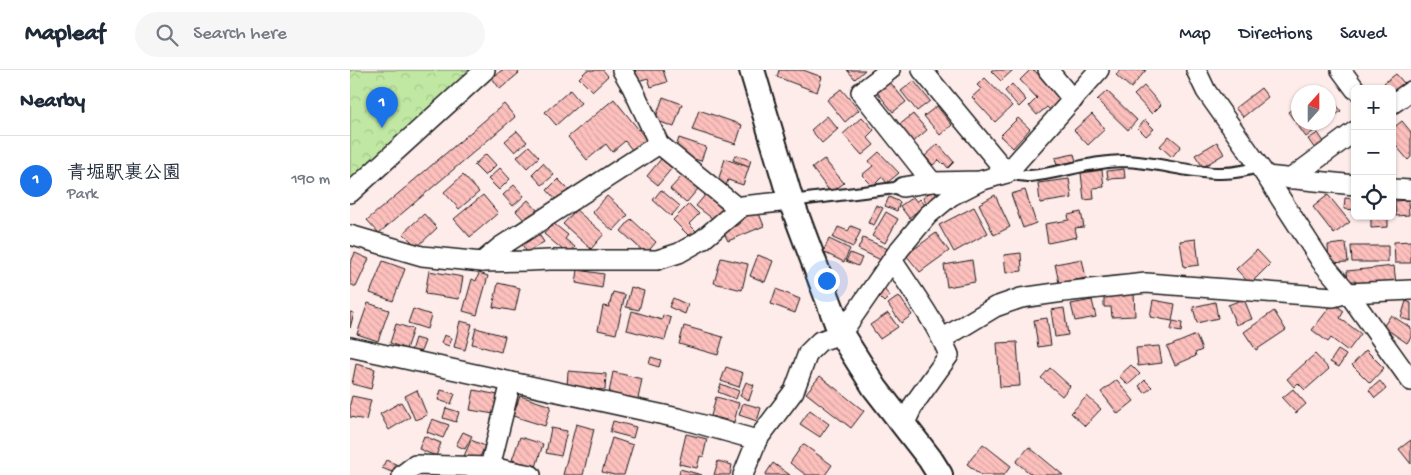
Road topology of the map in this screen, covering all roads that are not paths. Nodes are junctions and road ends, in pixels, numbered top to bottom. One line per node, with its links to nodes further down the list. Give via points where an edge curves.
1 (486, 70): 25 (street)
2 (622, 70): 15 (street)
3 (752, 70): 26 (street)
4 (890, 70): 20 (street, via 861,92)
5 (922, 70): 17 (street)
6 (1048, 70): 12 (street)
7 (1099, 70): 12 (street)
8 (1196, 70): 16 (street, via 1206,91)
9 (1340, 70): 10 (street)
10 (1352, 85)
11 (1411, 91): 13 (street)
12 (1073, 100): 17 (street)
13 (1396, 101)
14 (1351, 134): 18 (street)
15 (659, 144): 27 (street); 30 (street)
16 (1262, 171): 17 (lane, via 1214,173 1125,161 1028,176); 18 (street); 32 (street, via 1322,261)
17 (1007, 173): 19 (street)
18 (1290, 179): 21 (street)
19 (980, 180): 20 (street); 29 (street, via 951,196 928,215)
20 (932, 182): 22 (street)
21 (1351, 186)
22 (903, 187): 26 (lane)
23 (1396, 189): 24 (street)
24 (1411, 190)
25 (350, 193)
26 (792, 201): 27 (street, via 742,206); 33 (street)
27 (739, 209): 30 (street, via 702,240 679,253 657,260)
28 (350, 235): 30 (street, via 422,256)
29 (892, 260): 33 (street); 34 (street)
30 (482, 262)
31 (1411, 290): 32 (street)
32 (1348, 293): 34 (street, via 1333,297 1146,283 1063,292 1021,298 995,306); 36 (street)
33 (841, 334): 38 (street); 39 (street, via 820,341 808,353 794,391)
34 (942, 339): 38 (street, via 949,355 914,404)
35 (350, 347): 37 (street)
36 (1411, 381)
37 (511, 382): 39 (street, via 678,418); 40 (street)
38 (904, 426): 44 (street)
39 (757, 440): 43 (street)
40 (490, 467): 41 (street); 42 (street)
41 (412, 472)
42 (531, 475)
43 (743, 475)
44 (940, 475)

